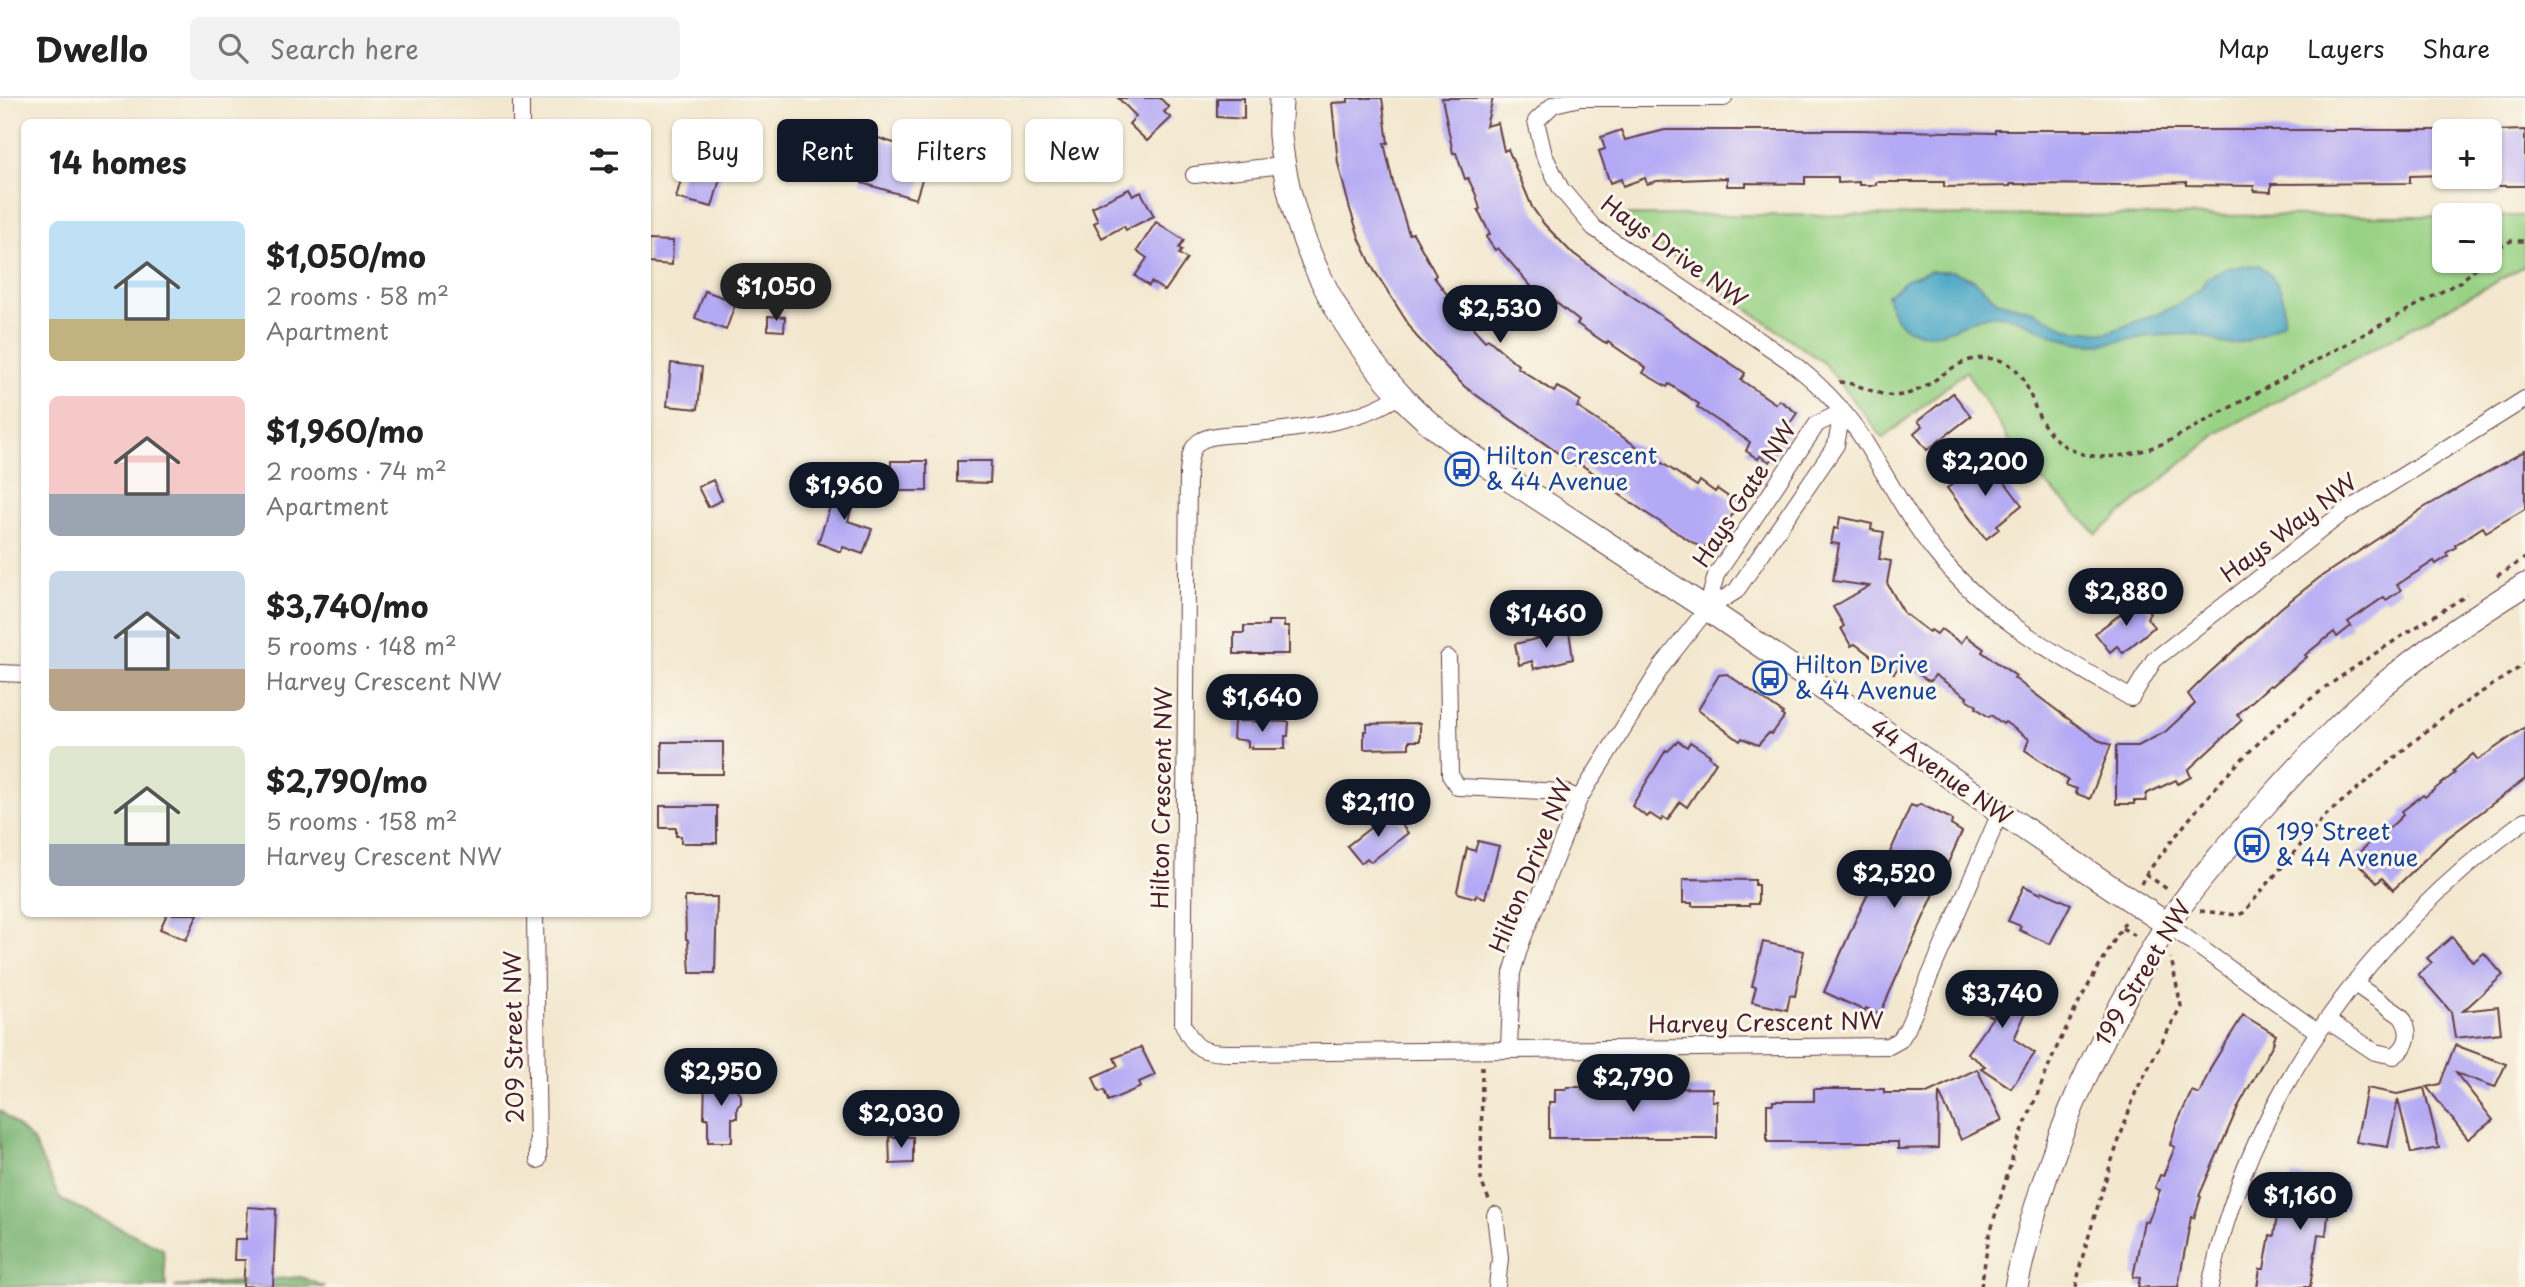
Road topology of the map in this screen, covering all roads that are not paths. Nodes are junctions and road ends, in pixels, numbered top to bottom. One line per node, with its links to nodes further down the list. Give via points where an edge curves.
1 (521, 98): 4 (street)
2 (1281, 98): 5 (street, 44 Avenue NW)
3 (1724, 98): 9 (street, Hays Drive NW, via 1580,99 1554,104 1536,121 1544,155 1562,189 1594,228 1788,360)
4 (521, 119)
5 (1285, 165): 6 (street); 7 (street, 44 Avenue NW, via 1308,250 1333,303)
6 (1195, 174)
7 (1399, 395): 11 (street, 44 Avenue NW, via 1426,422 1492,469); 22 (street, Hilton Crescent NW, via 1353,415 1298,429 1202,440 1191,453 1183,1024 1197,1047 1210,1053)
8 (2525, 399): 9 (street, Hays Way NW, via 2340,515 2154,660 2132,698 2027,637 1969,589 1920,532)
9 (1842, 412): 11 (street, Hays Gate NW, via 1817,424 1716,575); 11 (street, Hays Gate NW, via 1836,445 1736,591)
10 (2525, 585): 19 (street, 199 Street NW, via 2384,685 2326,738 2241,832)
11 (1707, 609): 15 (street, Hilton Drive NW, via 1662,666); 16 (street, 44 Avenue NW)
12 (1448, 658): 15 (street, via 1450,775 1458,787 1563,792)
13 (0, 674): 14 (street)
14 (21, 674)
15 (1579, 799): 22 (street, Hilton Drive NW, via 1521,943 1509,1000)
16 (2000, 813): 19 (street, 44 Avenue NW); 22 (street, Harvey Crescent NW, via 1908,1029 1889,1046)
17 (2525, 820): 20 (street, via 2419,909)
18 (535, 917): 23 (street, 209 Street NW)
19 (2167, 925): 21 (street, 44 Avenue NW); 26 (street, 199 Street NW, via 2104,1035 2068,1113 2052,1154)
20 (2355, 984): 21 (street); 21 (street, 44 Avenue NW, via 2406,1023 2408,1037 2400,1052 2393,1056 2375,1052)
21 (2323, 1026): 27 (street, via 2281,1093 2250,1155 2231,1203)
22 (1509, 1049)
23 (538, 1160)
24 (1496, 1215): 25 (street)
25 (1497, 1287)
26 (2016, 1287)
27 (2210, 1287)

